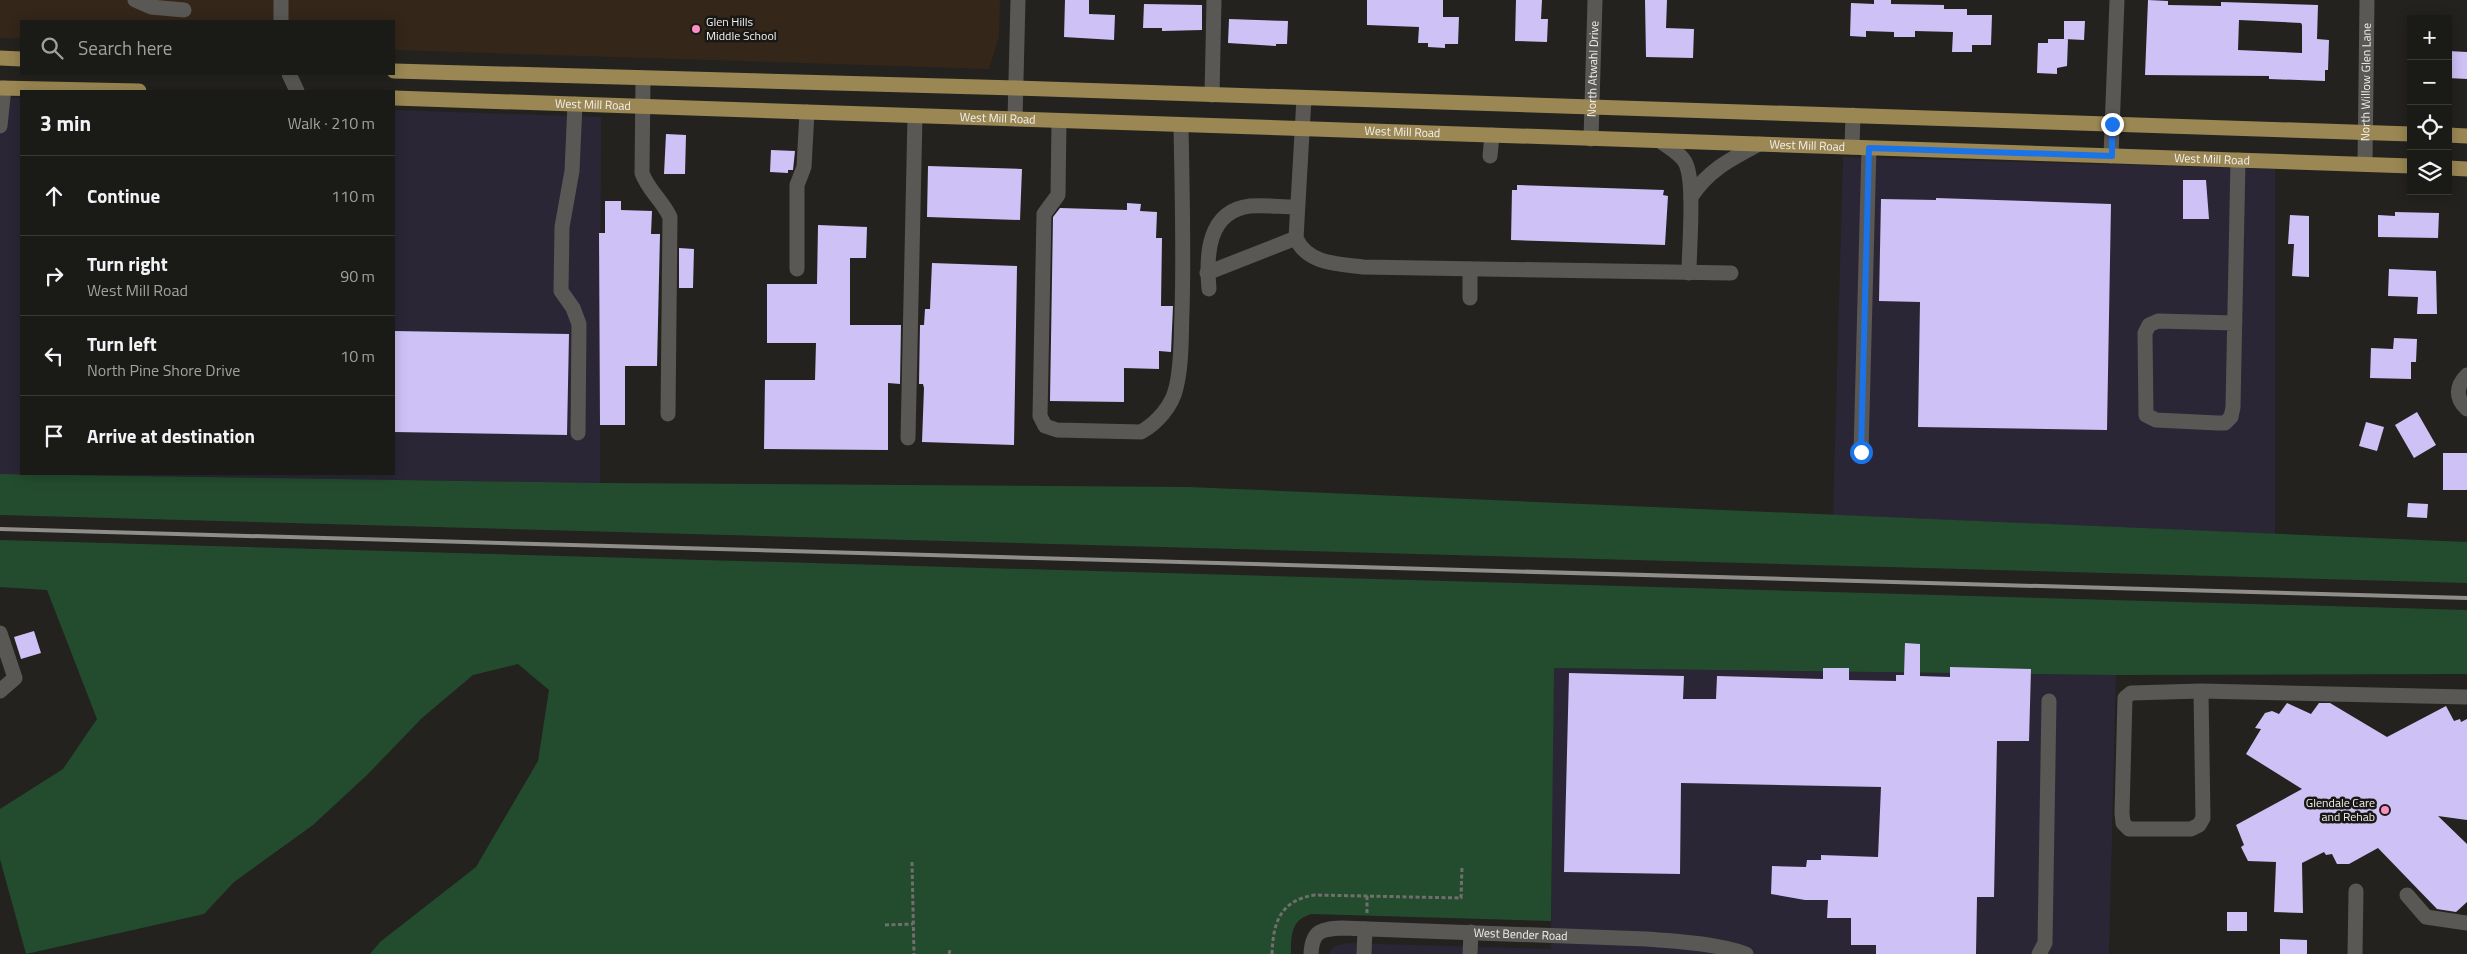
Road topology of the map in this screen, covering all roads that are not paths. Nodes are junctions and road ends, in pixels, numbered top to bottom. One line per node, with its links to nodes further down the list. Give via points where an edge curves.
1 (135, 0): 8 (street, via 152,7)
2 (281, 0): 9 (street)
3 (1018, 0): 16 (street)
4 (1214, 0): 19 (street)
5 (1594, 0): 24 (street, North Atwahl Drive)
6 (2116, 0): 30 (street)
7 (2367, 0): 34 (street, North Willow Glen Lane)
8 (184, 10)
9 (281, 20)
10 (0, 58): 11 (main road)
11 (20, 59)
12 (395, 71): 14 (main road)
13 (289, 75): 18 (street)
14 (643, 78): 16 (main road); 23 (street)
15 (2, 88): 17 (main road); 32 (street)
16 (1016, 88): 19 (main road); 28 (street)
17 (93, 90)
18 (297, 90)
19 (1212, 95): 21 (main road)
20 (395, 98): 22 (main road, West Mill Road)
21 (1304, 98): 24 (main road); 33 (street)
22 (575, 104): 23 (main road, West Mill Road); 65 (street, via 572,172 562,227 561,291 579,324)
23 (642, 106): 25 (main road, West Mill Road); 64 (street, via 642,173 646,185 670,217)
24 (1592, 107): 26 (main road); 39 (street, North Atwahl Drive)
25 (807, 112): 27 (main road, West Mill Road); 54 (street, via 804,167 797,185)
26 (1853, 115): 30 (main road); 42 (street)
27 (915, 116): 28 (main road, West Mill Road); 66 (street)
28 (1015, 119): 29 (main road, West Mill Road)
29 (1059, 121): 31 (main road, West Mill Road); 31 (street, via 1058,195 1044,214 1040,416 1045,426 1057,430 1142,432 1153,426 1176,390 1184,259)
30 (2112, 124): 34 (main road); 45 (street)
31 (1181, 125): 33 (main road, West Mill Road)
32 (0, 126)
33 (1303, 129): 37 (main road, West Mill Road); 52 (street)
34 (2365, 133): 35 (main road); 47 (street, North Willow Glen Lane)
35 (2407, 134)
36 (2452, 135): 38 (main road)
37 (1492, 136): 39 (main road, West Mill Road); 44 (street)
38 (2467, 136)
39 (1591, 139): 40 (main road, West Mill Road)
40 (1660, 141): 41 (main road, West Mill Road); 51 (street, via 1686,164)
41 (1759, 144): 42 (main road, West Mill Road); 51 (street, via 1722,163 1701,181)
42 (1852, 148): 43 (main road, West Mill Road)
43 (1869, 148): 45 (main road, West Mill Road); 67 (street)
44 (1490, 156)
45 (2112, 156): 46 (main road, West Mill Road)
46 (2238, 160): 47 (main road, West Mill Road); 61 (street)
47 (2365, 164): 48 (main road, West Mill Road)
48 (2407, 166)
49 (2452, 168): 50 (main road)
50 (2467, 169)
51 (1691, 197): 57 (street)
52 (1297, 208): 53 (street); 56 (street, via 1250,206 1234,210 1222,219 1210,241)
53 (1296, 238): 55 (street, via 1301,248 1313,258 1330,263 1363,267); 56 (street)
54 (797, 269)
55 (1470, 269): 57 (street); 60 (street)
56 (1207, 273): 59 (street)
57 (1689, 273): 58 (street)
58 (1731, 273)
59 (1209, 289)
60 (1470, 298)
61 (2235, 323): 61 (street, via 2233,408 2229,420 2225,423 2156,420 2146,415 2145,333 2149,325 2158,321)
62 (2467, 375): 63 (street, via 2458,392)
63 (2467, 409)
64 (668, 414)
65 (578, 433)
66 (908, 438)
67 (1861, 452)
68 (0, 633): 69 (street, via 15,678)
69 (0, 691)
70 (2201, 691): 70 (street, via 2135,692 2125,698 2122,812 2123,823 2130,829 2191,829 2203,818); 71 (street)
71 (2467, 697)
72 (2049, 701): 83 (street, via 2045,943)
73 (2356, 891): 84 (street)
74 (2408, 895): 75 (street, via 2426,917)
75 (2467, 923)
76 (1365, 929): 77 (street, West Bender Road); 79 (street, West Bender Road, via 1325,929 1312,940); 80 (street)
77 (1471, 932): 78 (street, West Bender Road); 81 (street)
78 (1646, 947): 82 (street, West Bender Road, via 1695,943)
79 (1311, 954)
80 (1364, 954)
81 (1470, 954)
82 (1746, 954)
83 (2039, 954)
84 (2355, 954)

